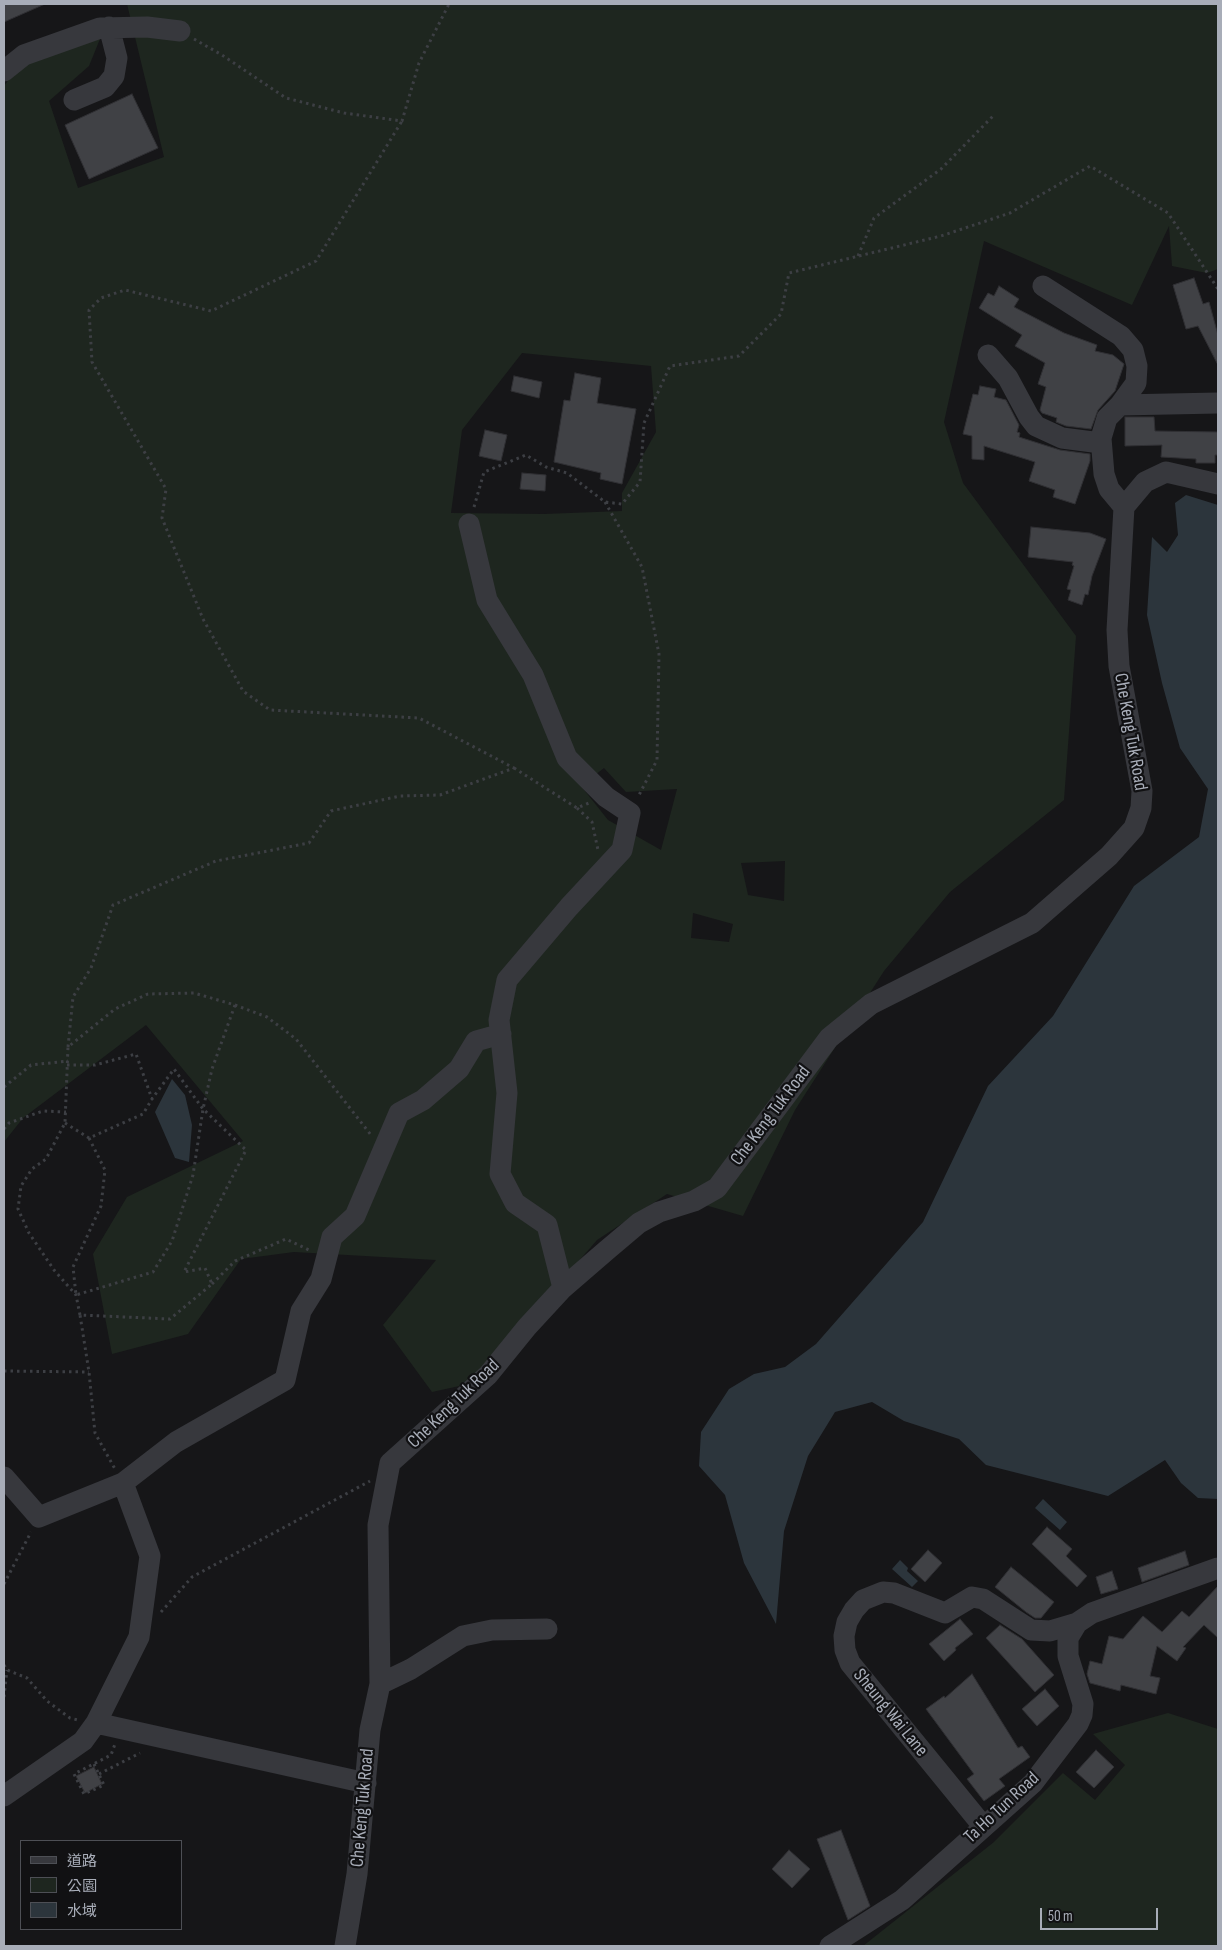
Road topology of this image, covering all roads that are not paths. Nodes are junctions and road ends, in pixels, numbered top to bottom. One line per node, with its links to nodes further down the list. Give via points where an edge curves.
1 (109, 27): 2 (street); 3 (street, via 24,55); 4 (street, via 117,58 114,76 105,87)
2 (180, 31)
3 (4, 71)
4 (74, 100)
5 (1043, 286): 8 (street, via 1121,336 1133,350 1137,366 1136,383)
6 (988, 355): 9 (street, via 1008,378 1036,426 1062,438)
7 (1218, 403): 8 (street)
8 (1120, 405): 9 (street, via 1107,418)
9 (1101, 443): 11 (street, via 1109,489)
10 (1218, 484): 11 (street, via 1166,472 1145,482)
11 (1124, 507): 14 (street, Che Keng Tuk Road, via 1117,630 1119,666 1142,791 1141,808 1134,828 1109,856 1032,923 871,1004 829,1038 717,1188 639,1223)
12 (469, 524): 13 (street, via 487,600 533,675 567,758 606,797 630,813 622,850 508,980 499,1020)
13 (501, 1034): 14 (street, via 507,1093 500,1174 515,1203 547,1225); 16 (street, via 476,1041 459,1069 423,1100 398,1113 354,1216 332,1237 321,1279 301,1311 285,1380 176,1442)
14 (563, 1288): 20 (street, Che Keng Tuk Road, via 488,1375 390,1463 378,1525)
15 (4, 1477): 16 (street, via 39,1517)
16 (123, 1484): 21 (street, via 150,1556 139,1637)
17 (1218, 1568): 18 (street, via 1092,1613)
18 (1078, 1623): 24 (street, Ta Ho Tun Road, via 1068,1638 1068,1656 1083,1704 1078,1724 1033,1783); 24 (street, Sheung Wai Lane, via 1050,1630 1031,1630 982,1599 972,1597 945,1613 883,1592 864,1600 847,1622 844,1636 850,1663)
19 (547, 1629): 20 (street, via 492,1630 463,1636 411,1670)
20 (380, 1684): 22 (street, Che Keng Tuk Road, via 370,1730)
21 (96, 1723): 22 (street); 23 (street, via 83,1741)
22 (366, 1783): 25 (street, Che Keng Tuk Road, via 357,1874)
23 (4, 1796)
24 (983, 1826): 26 (street, Ta Ho Tun Road, via 902,1900)
25 (345, 1946)
26 (830, 1946)

